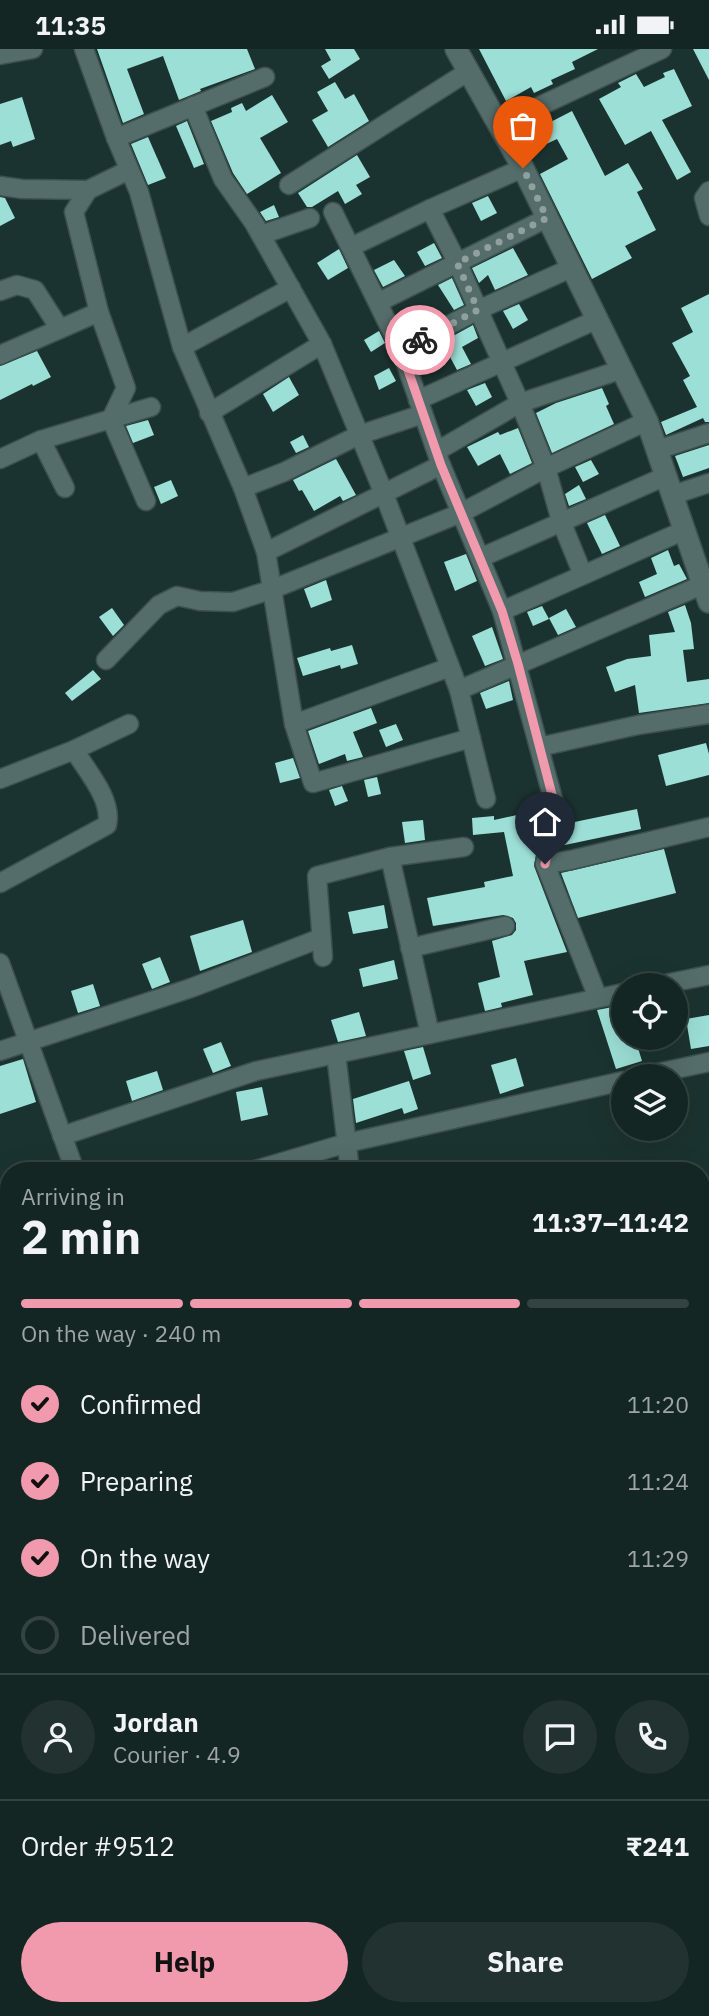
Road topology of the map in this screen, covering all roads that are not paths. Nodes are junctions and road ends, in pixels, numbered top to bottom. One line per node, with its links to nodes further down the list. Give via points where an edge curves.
1 (33, 49): 5 (street)
2 (85, 49): 10 (street)
3 (456, 49): 6 (main road)
4 (662, 49): 9 (street)
5 (0, 55)
6 (469, 71): 9 (main road); 13 (street)
7 (265, 77): 8 (street)
8 (193, 107): 10 (street); 22 (street, via 223,179)
9 (499, 125): 11 (main road)
10 (116, 138): 12 (street)
11 (523, 168): 17 (street); 21 (main road)
12 (129, 170): 15 (street); 34 (street)
13 (289, 185)
14 (0, 186): 15 (street)
15 (88, 190): 30 (street, via 74,212)
16 (709, 191): 19 (street, via 705,198)
17 (430, 208): 23 (street); 24 (street)
18 (333, 212): 23 (street)
19 (709, 216)
20 (310, 218): 22 (street)
21 (547, 218): 24 (street); 25 (main road)
22 (261, 235): 26 (street)
23 (351, 247): 28 (street)
24 (457, 263): 28 (street); 29 (street)
25 (571, 268): 29 (street); 31 (main road)
26 (291, 288): 33 (street); 34 (street)
27 (0, 291): 32 (street, via 17,285 35,291)
28 (379, 302): 35 (street)
29 (478, 310): 35 (street); 37 (street)
30 (99, 312): 32 (street); 43 (street, via 126,388)
31 (598, 319): 37 (street); 38 (main road)
32 (60, 329): 36 (street)
33 (322, 344): 42 (street); 46 (street)
34 (181, 347): 42 (street)
35 (401, 350): 41 (street)
36 (0, 355)
37 (502, 363): 39 (street); 41 (street)
38 (622, 369): 39 (street); 44 (main road)
39 (520, 403): 49 (street); 51 (street)
40 (151, 407): 43 (street)
41 (420, 407): 46 (street); 49 (street)
42 (209, 413): 55 (street)
43 (111, 419): 47 (street); 57 (street)
44 (646, 421): 48 (main road); 51 (street)
45 (709, 432): 48 (street)
46 (359, 435): 55 (street); 56 (street)
47 (41, 439): 50 (street); 54 (street)
48 (657, 450): 53 (main road)
49 (439, 458): 56 (street); 58 (street)
50 (0, 459)
51 (546, 468): 58 (street); 59 (street)
52 (709, 483): 53 (street)
53 (670, 485): 59 (street); 60 (main road)
54 (65, 488)
55 (243, 488): 62 (street)
56 (384, 494): 61 (street); 62 (street)
57 (146, 501)
58 (461, 513): 61 (street); 63 (street)
59 (561, 521): 63 (street); 64 (street)
60 (685, 530): 64 (street); 66 (main road)
61 (400, 538): 65 (street); 70 (street)
62 (266, 552): 65 (street)
63 (480, 558): 67 (street)
64 (583, 575): 67 (street)
65 (273, 589): 68 (street, via 233,602 177,596 159,605); 74 (street)
66 (707, 589): 69 (street)
67 (502, 611): 69 (street)
68 (106, 660)
69 (518, 664): 71 (street); 76 (street)
70 (450, 667): 71 (street); 74 (street)
71 (459, 690): 75 (street)
72 (709, 714): 76 (street)
73 (129, 723): 77 (street)
74 (294, 724): 75 (street, via 313,783)
75 (471, 738): 79 (street)
76 (539, 747): 83 (street, via 556,810)
77 (74, 750): 78 (street); 84 (street, via 107,804 107,825)
78 (0, 779)
79 (486, 799)
80 (709, 827): 83 (street)
81 (464, 847): 82 (street)
82 (390, 857): 86 (street, via 317,876); 87 (street)
83 (545, 864): 93 (street)
84 (0, 883)
85 (505, 926): 87 (street)
86 (321, 938): 88 (street); 95 (street, via 191,988)
87 (410, 948): 94 (street)
88 (323, 957)
89 (0, 963): 95 (street)
90 (709, 975): 91 (street)
91 (688, 979)
92 (611, 995): 93 (street)
93 (598, 998): 94 (street)
94 (430, 1034): 97 (street)
95 (28, 1042): 96 (street); 101 (street)
96 (0, 1051)
97 (336, 1054): 101 (street, via 256,1071); 102 (street)
98 (709, 1062): 99 (street)
99 (688, 1066)
100 (611, 1084): 102 (street)
101 (62, 1136): 103 (street)
102 (347, 1143): 104 (street); 105 (street)
103 (72, 1162)
104 (283, 1162)
105 (349, 1162)

